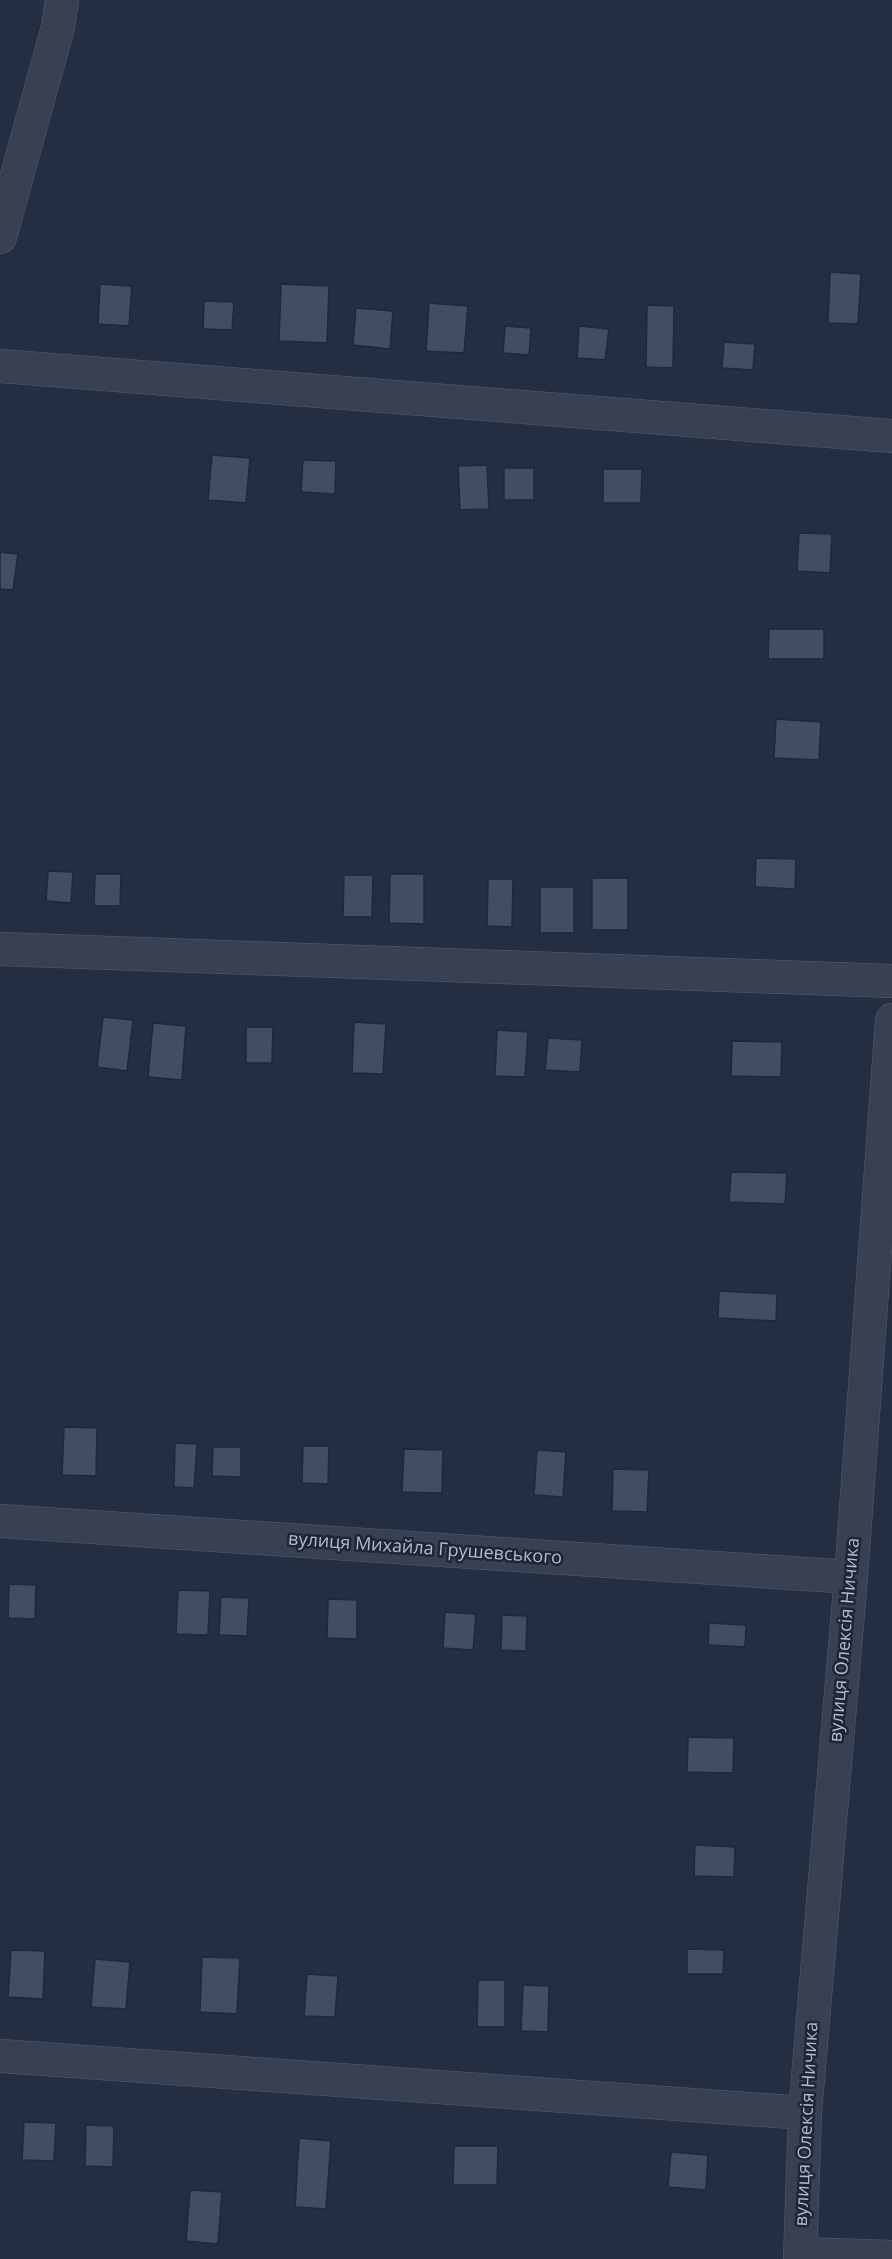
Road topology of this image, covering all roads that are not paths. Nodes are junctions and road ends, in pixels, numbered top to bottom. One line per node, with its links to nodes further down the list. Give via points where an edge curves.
1 (62, 0): 2 (street)
2 (0, 237)
3 (0, 366): 4 (street)
4 (892, 436)
5 (0, 949): 6 (street)
6 (892, 981)
7 (892, 1020): 9 (street, вулиця Олексія Ничика)
8 (0, 1521): 9 (street, вулиця Михайла Грушевського)
9 (851, 1577): 11 (street, вулиця Олексія Ничика)
10 (0, 2056): 11 (street)
11 (805, 2113): 12 (street, вулиця Олексія Ничика)
12 (800, 2257): 13 (street)
13 (892, 2257)

